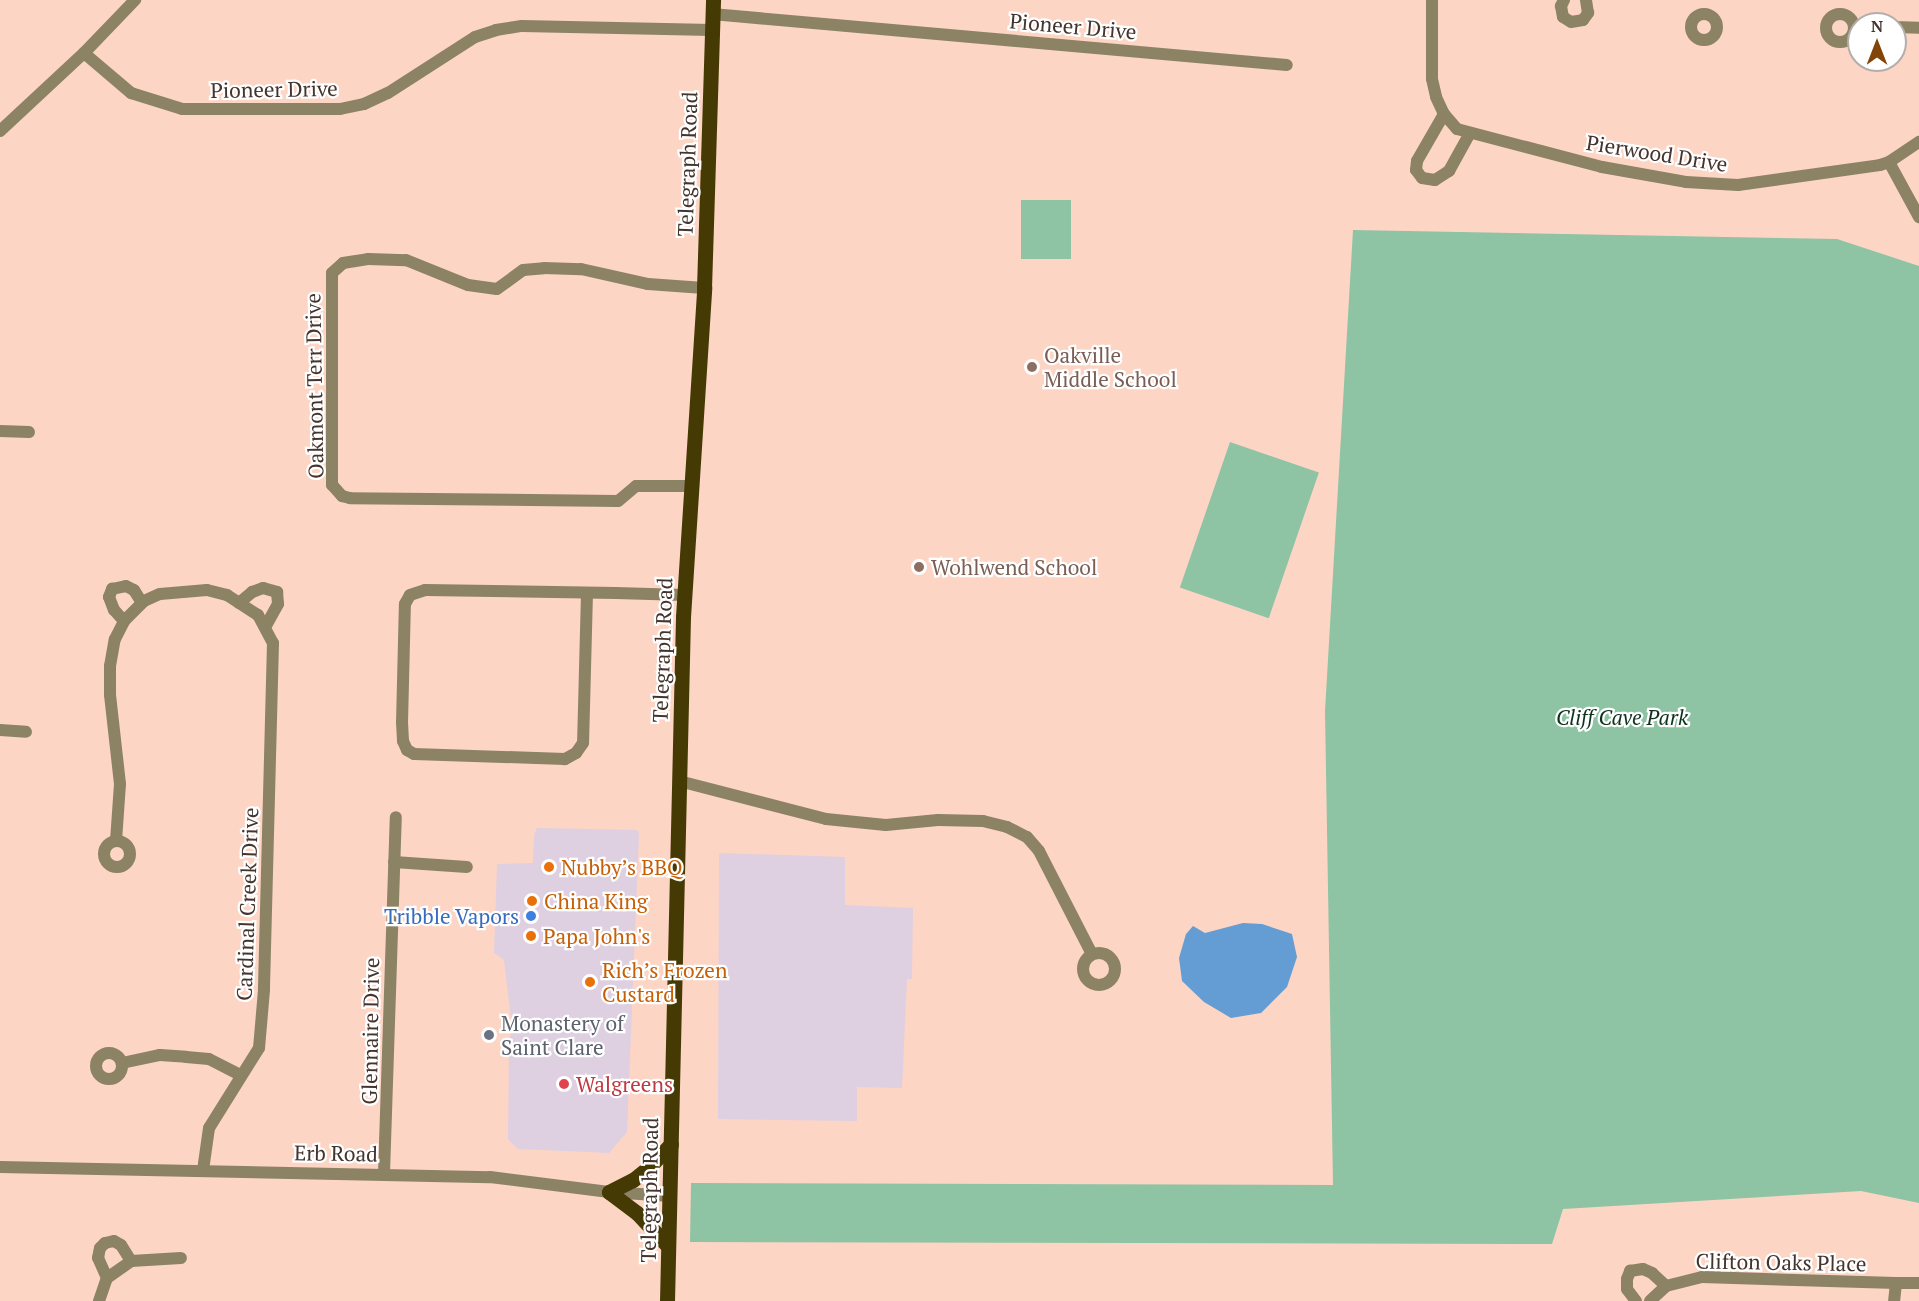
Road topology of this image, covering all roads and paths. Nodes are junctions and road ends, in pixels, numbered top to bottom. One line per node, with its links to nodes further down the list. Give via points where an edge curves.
1 (135, 0): 7 (street)
2 (1432, 0): 9 (street, via 1432,79)
3 (1564, 0): 4 (street, via 1563,17 1571,22 1583,20 1588,13)
4 (1586, 0)
5 (712, 7): 6 (main road, Telegraph Road); 8 (street, Pioneer Drive)
6 (712, 30): 7 (street, Pioneer Drive, via 522,26 496,30 475,37 388,93 340,109 182,109 131,93); 15 (main road, Telegraph Road)
7 (84, 53): 10 (street)
8 (1287, 65)
9 (1444, 114): 11 (street, Pierwood Drive, via 1457,129); 11 (street, via 1417,161 1416,170 1422,178 1435,180 1449,171)
10 (0, 131)
11 (1470, 133): 13 (street, Pierwood Drive, via 1602,167 1697,183 1748,184)
12 (1917, 149): 13 (street, Pierwood Drive)
13 (1889, 162): 14 (street)
14 (1919, 217)
15 (704, 288): 18 (main road, Telegraph Road); 18 (street, Oakmont Terr Drive, via 648,284 581,269 544,268 524,270 497,289 468,285 406,260 343,263 332,273 332,485 342,495 618,501 636,486)
16 (0, 431): 17 (street)
17 (29, 432)
18 (690, 486): 20 (main road, Telegraph Road)
19 (587, 593): 19 (street, via 583,743 576,753 565,759 414,754 407,750 402,723 405,604 410,595 425,590); 20 (street)
20 (684, 595): 27 (main road, Telegraph Road)
21 (142, 603): 22 (street, Cardinal Creek Drive, via 160,594 207,590); 23 (street, Cardinal Creek Drive); 23 (street, via 134,590 126,586 112,589 109,597)
22 (239, 603): 24 (street, Cardinal Creek Drive, via 258,615); 24 (street, via 264,588 277,592 278,604)
23 (124, 621): 29 (street, Cardinal Creek Drive, via 115,639 110,666 120,784)
24 (265, 627): 34 (street, Cardinal Creek Drive, via 273,643 273,665 264,990 259,1048)
25 (0, 730): 26 (street)
26 (26, 732)
27 (679, 781): 32 (street, via 826,819 886,825 983,821 1007,826 1027,837 1039,851); 35 (main road, Telegraph Road)
28 (396, 816): 30 (street, Glennaire Drive)
29 (116, 841)
30 (394, 862): 31 (street); 38 (street, Glennaire Drive)
31 (467, 867)
32 (1092, 954)
33 (122, 1063): 34 (street, via 160,1055 209,1059)
34 (241, 1075): 37 (street, Cardinal Creek Drive, via 209,1128)
35 (671, 1144): 39 (main road, via 641,1174); 40 (main road, Telegraph Road)
36 (0, 1167): 37 (street, Erb Road)
37 (203, 1170): 38 (street, Erb Road)
38 (384, 1173): 39 (street, Erb Road, via 490,1177)
39 (609, 1192): 40 (street, Erb Road); 41 (main road, via 637,1213)
40 (670, 1196): 41 (main road, Telegraph Road)
41 (668, 1246): 49 (main road, Telegraph Road)
42 (181, 1258): 43 (street)
43 (131, 1261): 44 (street); 44 (street, via 121,1245 114,1241 105,1243 98,1258)
44 (106, 1278): 48 (street)
45 (1896, 1283): 46 (street, Clifton Oaks Place); 47 (street, Clifton Oaks Place, via 1702,1277); 52 (street, Clifton Oaks Place)
46 (1919, 1283)
47 (1666, 1286): 50 (street, via 1643,1269 1630,1270 1627,1290); 51 (street, Clifton Oaks Place)
48 (99, 1301)
49 (668, 1301)
50 (1636, 1301)
51 (1650, 1301)
52 (1894, 1301)

